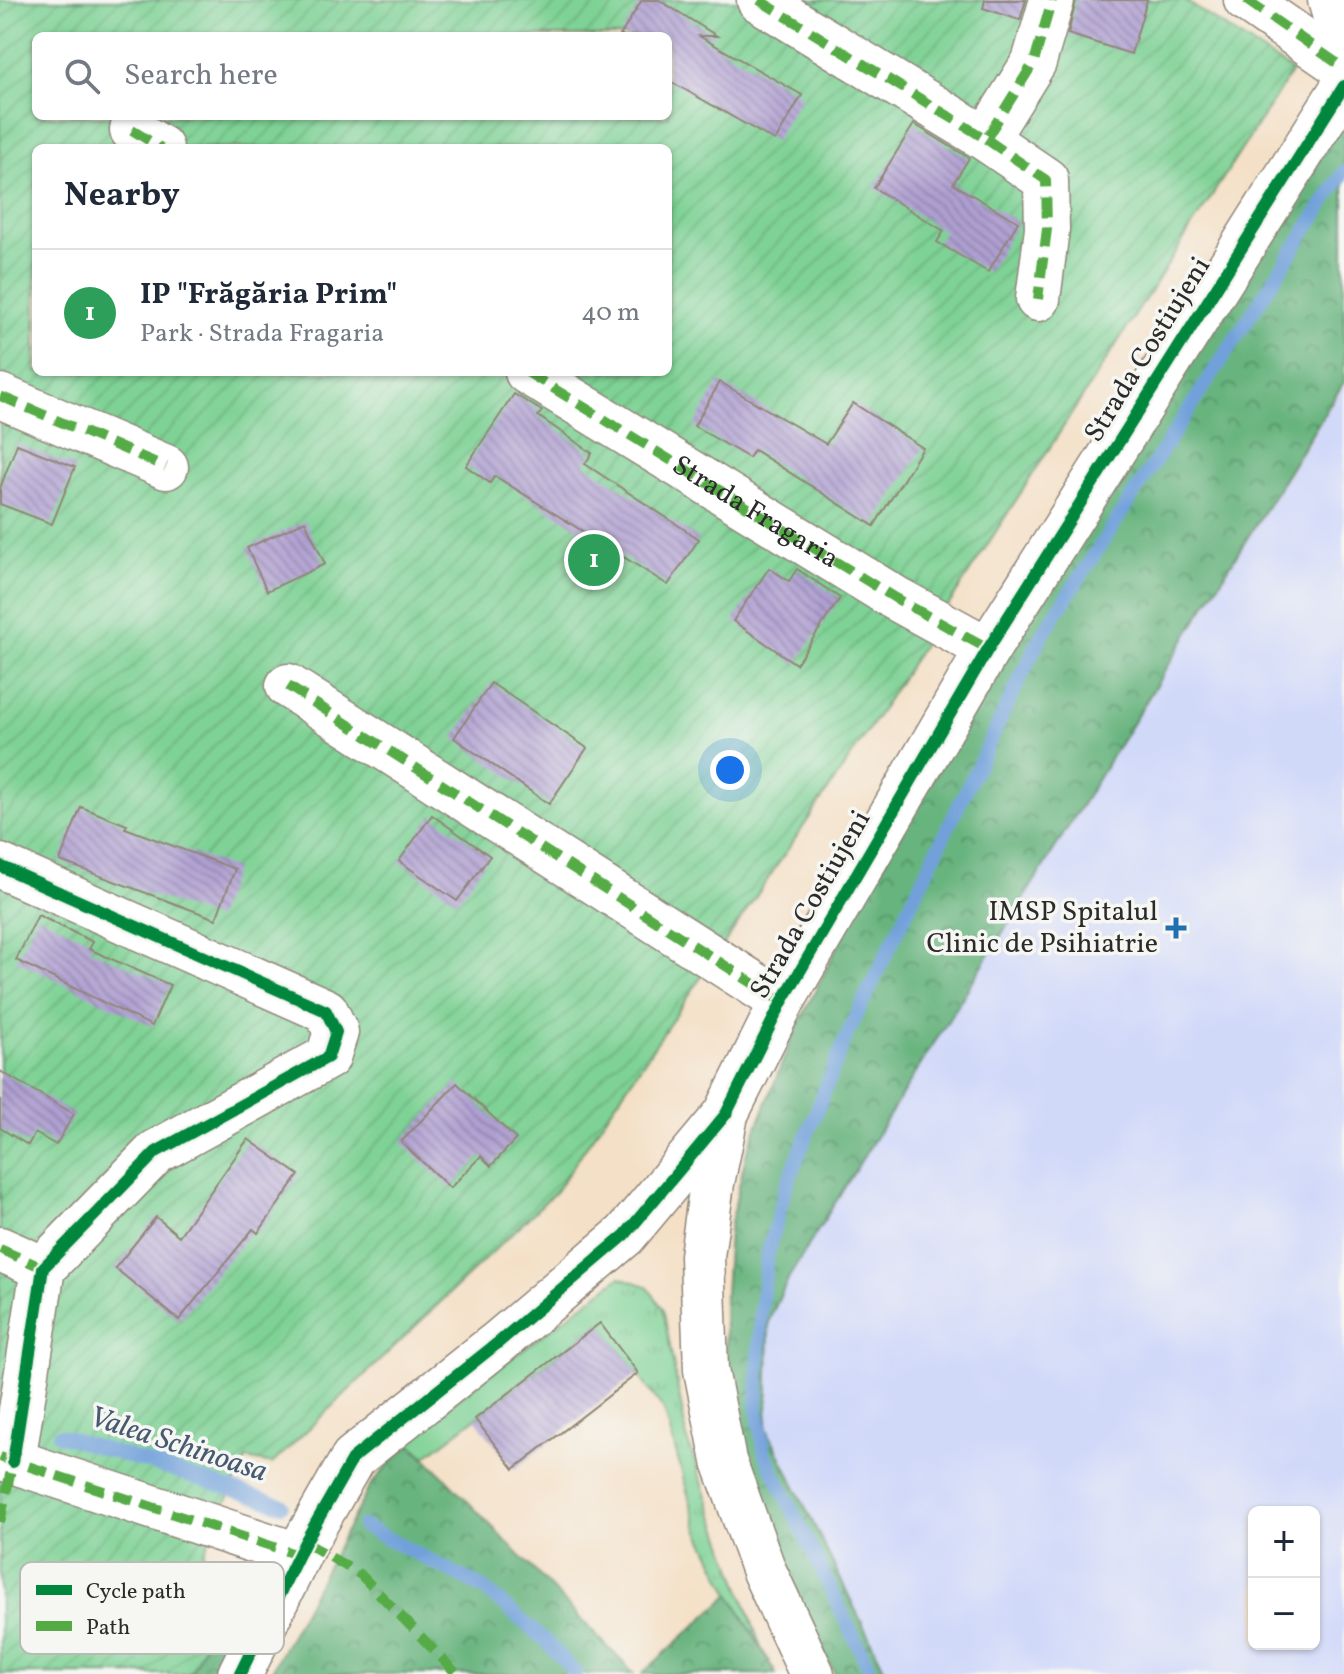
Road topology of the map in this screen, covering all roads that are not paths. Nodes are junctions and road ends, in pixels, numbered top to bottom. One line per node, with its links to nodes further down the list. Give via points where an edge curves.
1 (759, 0): 8 (street)
2 (1052, 0): 8 (street, via 1034,62)
3 (1246, 0): 6 (street)
4 (1330, 0): 5 (street)
5 (1344, 47)
6 (1344, 68)
7 (1344, 86): 13 (street, Strada Costiujeni)
8 (986, 139): 9 (street, via 1046,180 1047,229)
9 (1038, 299)
10 (534, 376): 13 (street, Strada Fragaria, via 895,598)
11 (0, 396): 12 (street)
12 (166, 467)
13 (988, 649): 16 (street, Strada Costiujeni)
14 (288, 686): 16 (street)
15 (0, 866): 19 (street, via 326,1011 336,1032 328,1057 156,1152)
16 (782, 1002): 17 (street, Strada Costiujeni)
17 (726, 1114): 21 (street, Strada Costiujeni, via 625,1235 353,1458); 25 (street, Strada Costiujeni, via 702,1256 706,1370 724,1461 764,1571)
18 (0, 1249): 19 (street)
19 (43, 1268): 20 (street)
20 (6, 1459): 21 (street)
21 (298, 1555): 22 (street, Strada Costiujeni)
22 (284, 1584)
23 (250, 1654): 24 (street, Strada Costiujeni)
24 (240, 1674)
25 (812, 1674)

